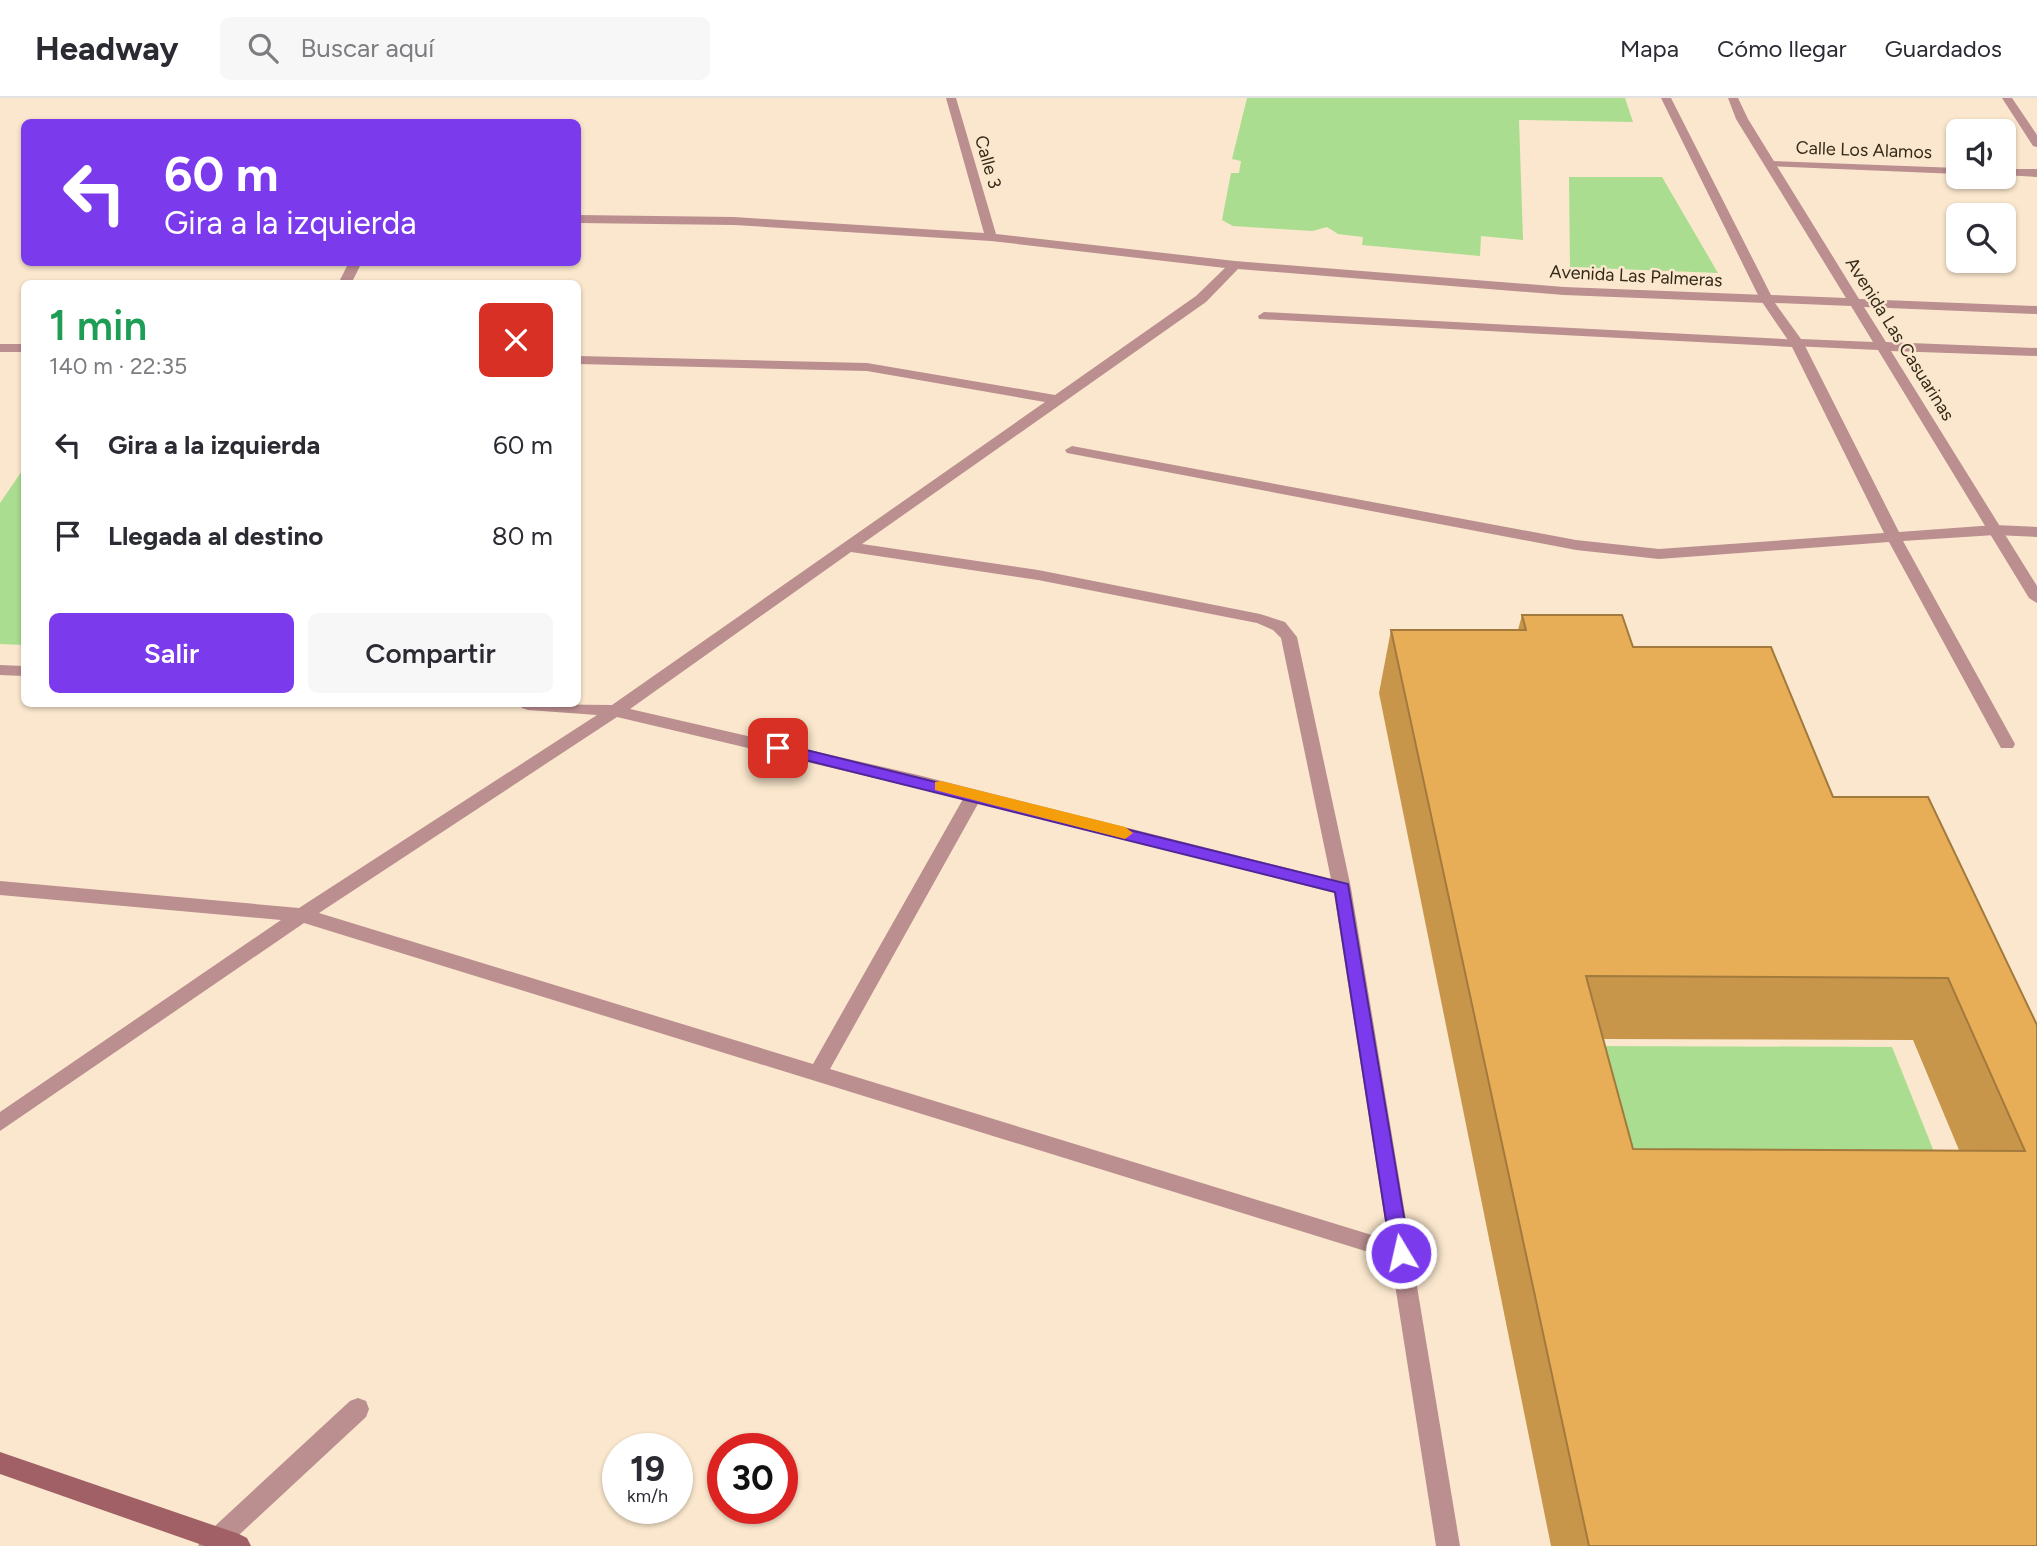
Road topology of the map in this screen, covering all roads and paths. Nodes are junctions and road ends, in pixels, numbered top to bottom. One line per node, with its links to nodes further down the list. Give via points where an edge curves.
1 (951, 98): 11 (street, Calle 3)
2 (1665, 98): 13 (street)
3 (1733, 98): 6 (street, Avenida Las Casuarinas)
4 (2007, 98): 5 (street)
5 (2037, 144)
6 (1770, 164): 7 (street, Calle Los Alamos); 14 (street, Avenida Las Casuarinas)
7 (1946, 171)
8 (2016, 172): 9 (street)
9 (2037, 173)
10 (581, 219): 11 (street, Avenida Las Palmeras, via 734,221)
11 (992, 237): 12 (street, Avenida Las Palmeras)
12 (1235, 265): 13 (street, Avenida Las Palmeras, via 1564,291); 23 (street, via 1201,299)
13 (1766, 299): 14 (street, Avenida Las Palmeras); 17 (street)
14 (1855, 303): 15 (street, Avenida Las Palmeras); 18 (street, Avenida Las Casuarinas)
15 (2037, 310)
16 (1264, 316): 17 (street)
17 (1797, 343): 18 (street); 27 (street)
18 (1882, 345): 21 (street); 25 (street, Avenida Las Casuarinas)
19 (0, 348): 20 (street)
20 (21, 348)
21 (2037, 352)
22 (581, 360): 23 (street, via 867,367)
23 (1057, 400): 28 (street)
24 (1072, 450): 27 (street, via 1590,547 1659,554)
25 (1996, 530): 26 (street); 27 (street); 29 (street, Avenida Las Casuarinas)
26 (2037, 532)
27 (1895, 540): 34 (street)
28 (848, 547): 33 (street); 37 (street, via 1038,575 1279,626 1289,637)
29 (2037, 598)
30 (0, 670): 31 (street)
31 (21, 671)
32 (565, 707): 33 (street)
33 (615, 711): 35 (street); 38 (street)
34 (2007, 744)
35 (974, 795): 37 (street); 39 (street)
36 (0, 888): 38 (street)
37 (1342, 888): 41 (street)
38 (302, 915): 39 (street); 40 (street)
39 (817, 1074): 41 (street)
40 (0, 1123)
41 (1401, 1253): 46 (street)
42 (358, 1409): 44 (street)
43 (0, 1463): 44 (main road)
44 (213, 1542): 45 (main road)
45 (239, 1546)
46 (1448, 1546)

